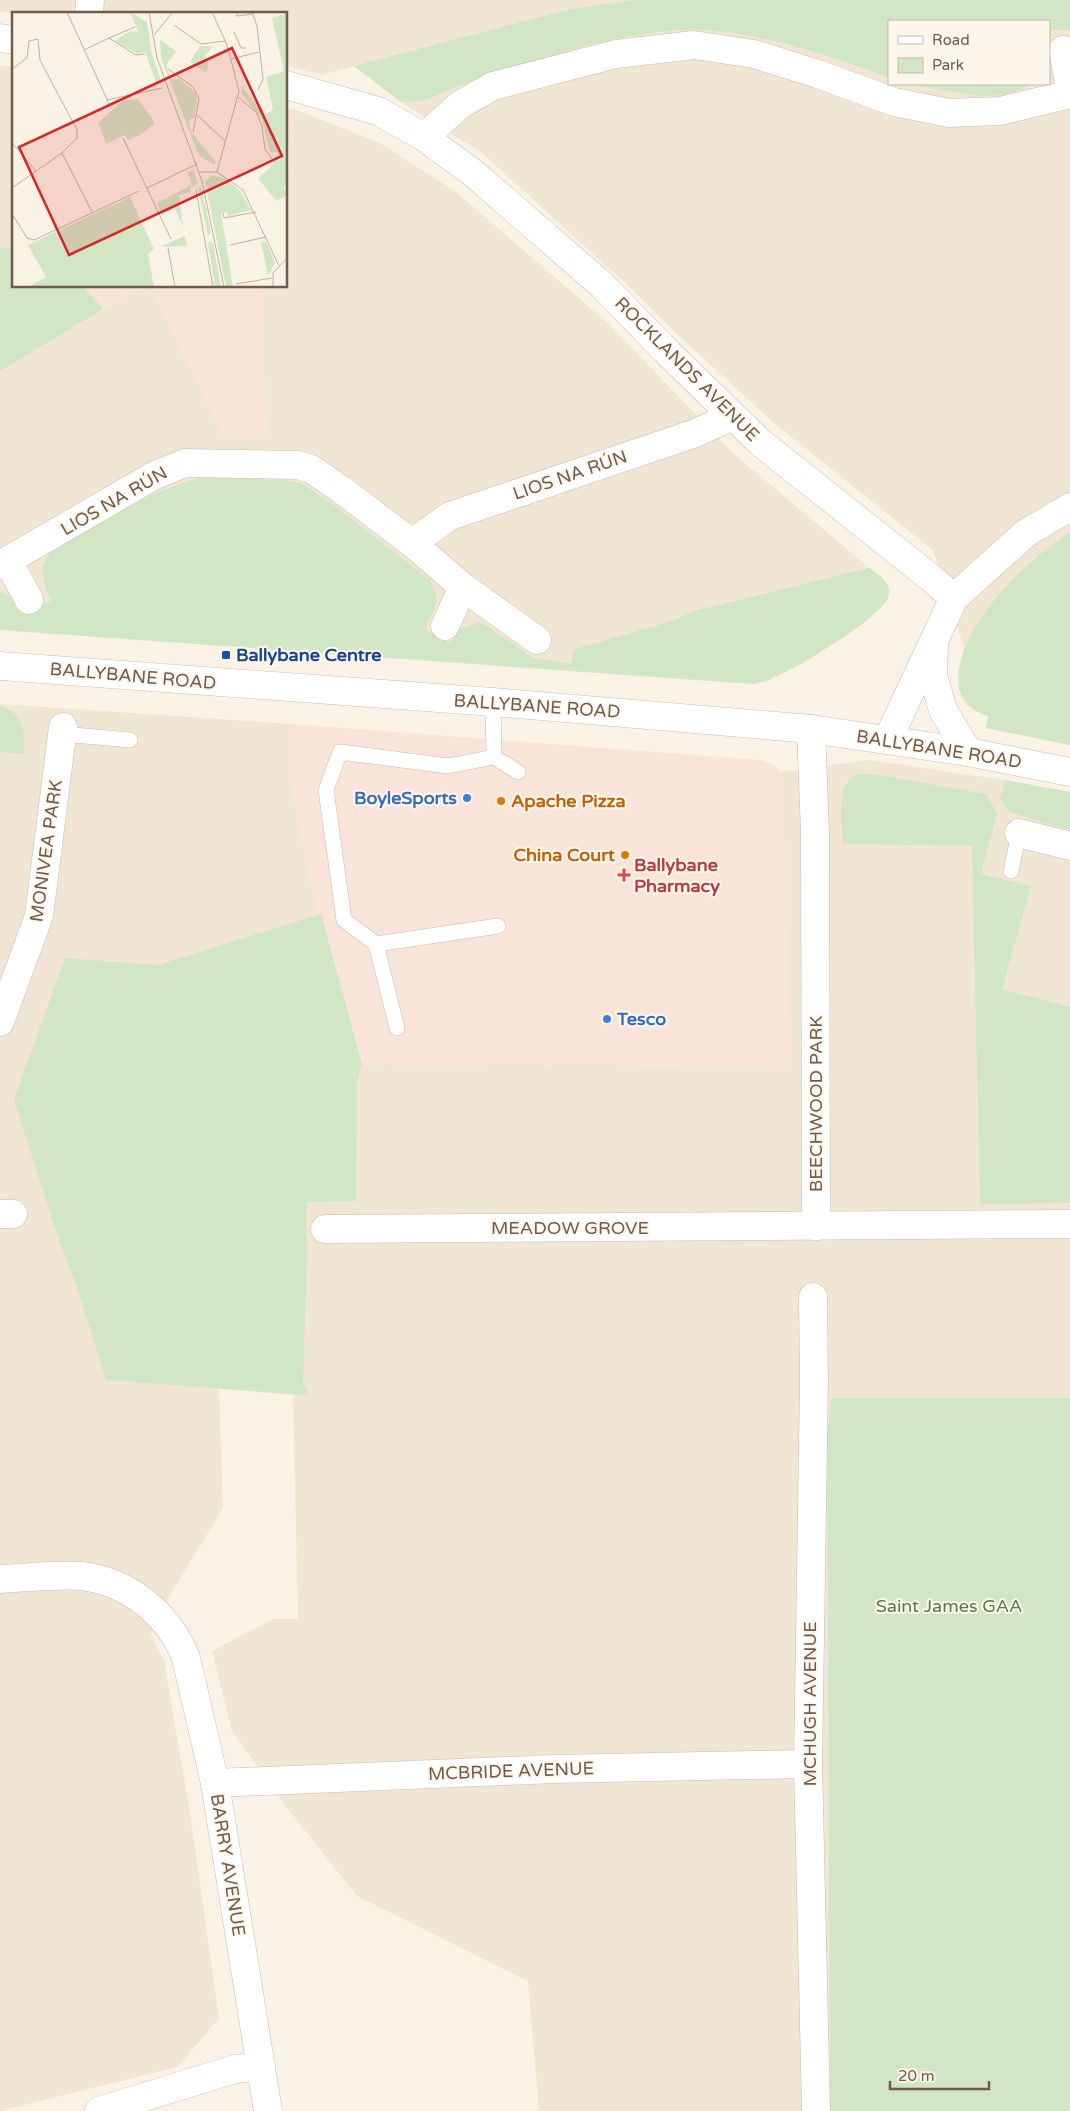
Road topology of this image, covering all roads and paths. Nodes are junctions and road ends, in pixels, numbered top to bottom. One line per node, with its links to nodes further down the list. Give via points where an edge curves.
1 (1063, 50): 3 (street)
2 (288, 86): 5 (street, ROCKLANDS AVENUE, via 369,107)
3 (1070, 88)
4 (1070, 94): 5 (street, via 1000,111 949,114 894,102 754,54 694,45 616,54 493,86 461,104)
5 (424, 137): 6 (street, ROCKLANDS AVENUE, via 492,189 602,285)
6 (733, 416): 8 (street, LIOS NA RÚN, via 693,434 450,516); 11 (street, ROCKLANDS AVENUE, via 767,448)
7 (1070, 507): 11 (street, via 1026,533)
8 (412, 543): 9 (street, LIOS NA RÚN, via 305,466 185,463 154,475); 10 (street, LIOS NA RÚN)
9 (4, 563): 12 (street, LIOS NA RÚN)
10 (463, 587): 13 (street); 15 (street, LIOS NA RÚN)
11 (954, 598): 14 (street)
12 (30, 600)
13 (445, 626)
14 (935, 637): 20 (street); 22 (street, via 934,676 943,710)
15 (537, 640)
16 (0, 666): 17 (street, BALLYBANE ROAD)
17 (493, 702): 18 (street, BALLYBANE ROAD); 23 (lane)
18 (811, 729): 20 (street, BALLYBANE ROAD); 34 (street, BEECHWOOD PARK, via 815,832)
19 (63, 731): 21 (lane, MONIVEA PARK); 31 (street, MONIVEA PARK, via 39,916)
20 (888, 739): 22 (street, BALLYBANE ROAD)
21 (130, 740)
22 (968, 752): 25 (street, BALLYBANE ROAD)
23 (494, 757): 24 (lane); 30 (lane, via 448,766 340,752 326,790 344,920)
24 (518, 772)
25 (1070, 772)
26 (1019, 833): 27 (street); 28 (lane)
27 (1070, 846)
28 (1011, 871)
29 (498, 926): 30 (lane)
30 (376, 944): 32 (lane)
31 (0, 1022)
32 (398, 1028)
33 (1070, 1224): 34 (street)
34 (816, 1226): 35 (street, MEADOW GROVE)
35 (325, 1229)
36 (813, 1297): 38 (street, MCHUGH AVENUE)
37 (0, 1579): 39 (street, BARRY AVENUE, via 80,1576 101,1579 148,1603 169,1625 186,1658)
38 (808, 1764): 39 (street, MCBRIDE AVENUE, via 554,1769); 43 (street, MCHUGH AVENUE)
39 (215, 1783): 40 (street, BARRY AVENUE)
40 (260, 2066): 41 (street, via 235,2068); 42 (street, BARRY AVENUE)
41 (99, 2111)
42 (268, 2111)
43 (816, 2111)

